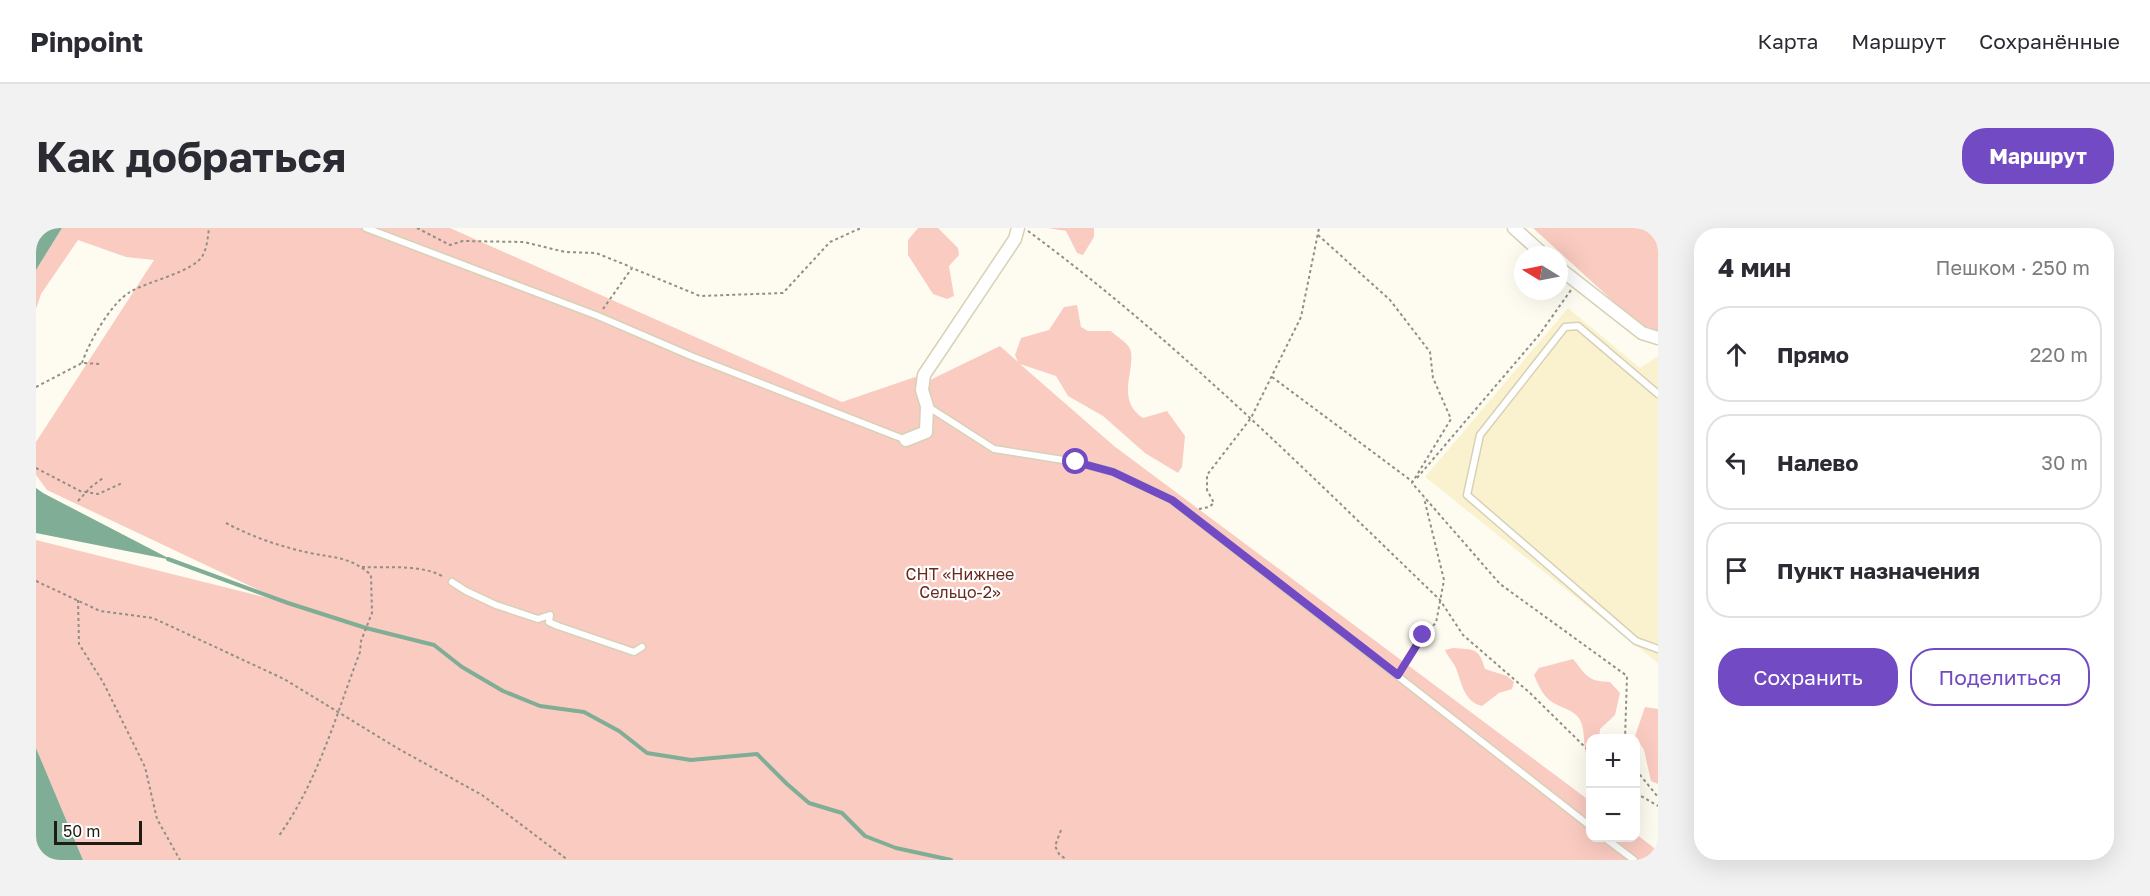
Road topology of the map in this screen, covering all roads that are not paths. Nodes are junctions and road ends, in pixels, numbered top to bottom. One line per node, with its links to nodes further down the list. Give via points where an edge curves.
1 (366, 228): 9 (lane)
2 (1018, 228): 8 (street, via 1015,239 924,375 922,390)
3 (1514, 228): 4 (street)
4 (1534, 246)
5 (1568, 276): 6 (street, via 1642,333)
6 (1658, 338)
7 (1658, 394): 12 (lane, via 1578,326 1565,327 1480,435 1467,495 1636,641)
8 (927, 406): 9 (street, via 926,432); 13 (lane, via 994,449 1113,472 1172,500)
9 (906, 440)
10 (452, 582): 11 (lane, via 496,605 538,619 550,615 549,622 558,626 634,652)
11 (642, 647)
12 (1658, 649)
13 (1586, 823)
14 (1611, 842): 15 (lane)
15 (1634, 860)

